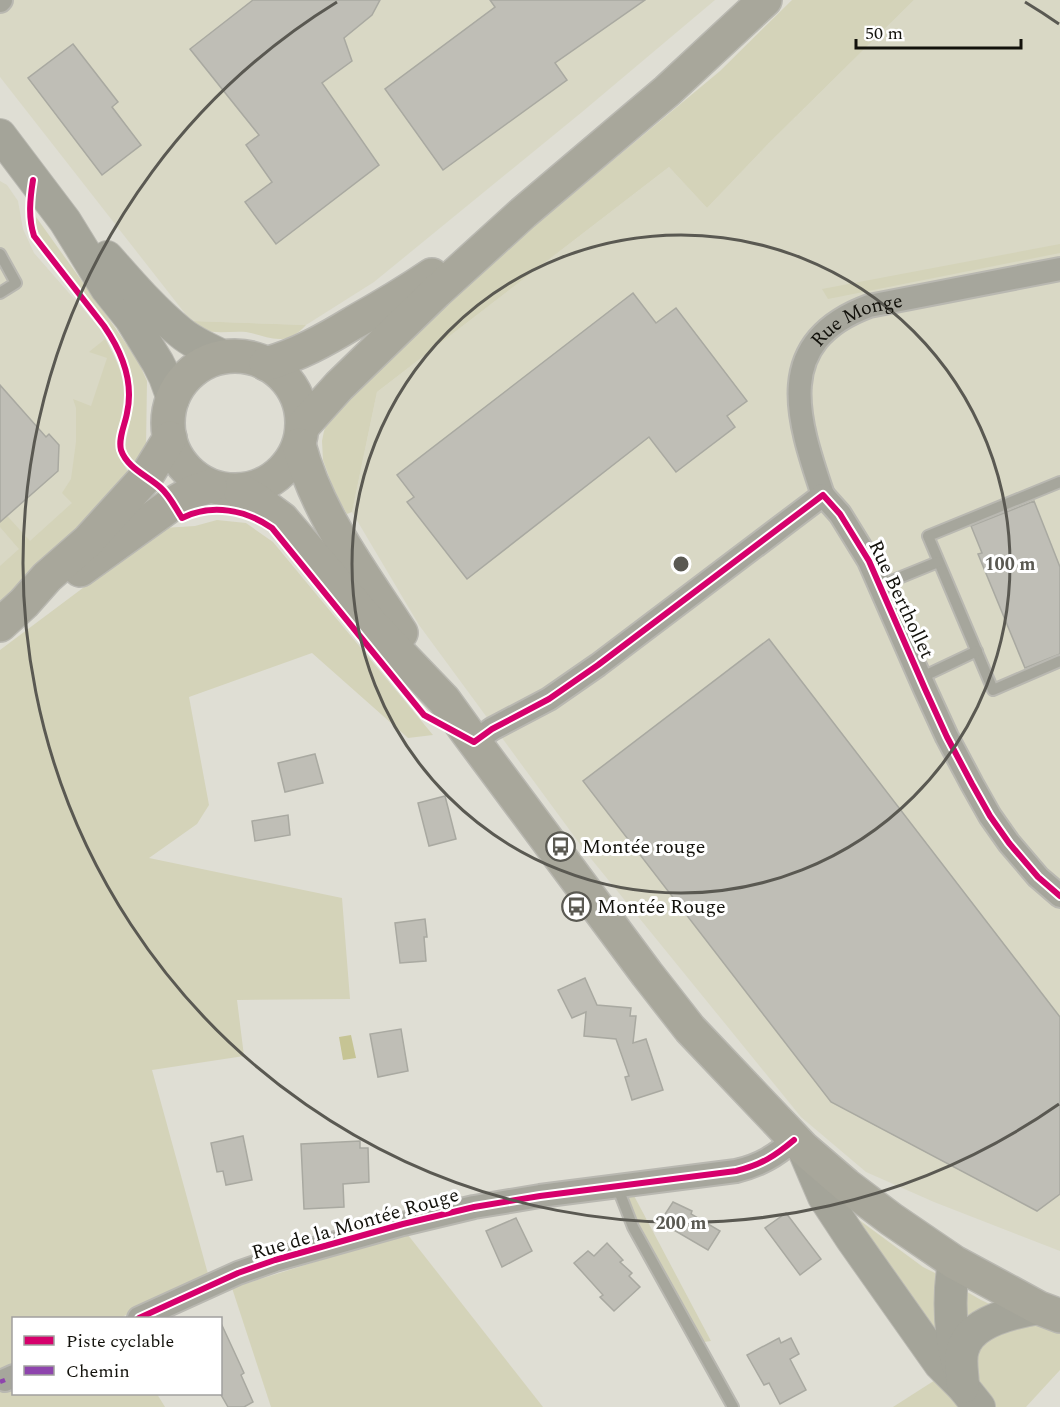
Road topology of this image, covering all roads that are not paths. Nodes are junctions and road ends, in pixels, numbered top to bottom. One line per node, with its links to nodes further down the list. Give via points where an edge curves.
1 (765, 0): 3 (main road, via 667,92)
2 (0, 136): 4 (street)
3 (523, 213): 9 (main road, via 398,298 313,346); 11 (main road, via 339,386)
4 (67, 224): 8 (street, via 103,253 179,332); 10 (street, via 152,353)
5 (0, 254): 7 (lane, via 16,283)
6 (1060, 269): 15 (street, Rue Monge, via 869,306 827,329 806,359 799,392 799,409)
7 (0, 293)
8 (225, 357): 9 (main road); 10 (main road, via 190,374)
9 (266, 364): 11 (main road, via 286,379 299,401)
10 (174, 399): 12 (main road, via 169,418)
11 (301, 436): 14 (main road, via 293,457 276,477 253,488); 23 (main road, via 304,466 316,496)
12 (170, 438): 14 (main road, via 189,472 199,480); 18 (main road, via 146,477)
13 (1060, 482): 16 (lane, via 928,536)
14 (225, 488): 18 (main road, via 193,492 172,504 55,588); 23 (main road, via 282,519 374,627)
15 (823, 495): 17 (street, Rue Berthollet, via 854,536); 24 (street, via 598,665 549,699)
16 (938, 562): 17 (lane); 20 (lane)
17 (879, 586): 22 (street, Rue Berthollet)
18 (24, 603): 19 (main road)
19 (0, 625)
20 (977, 651): 21 (lane, via 993,690); 22 (lane)
21 (1060, 661)
22 (920, 678): 25 (street, Rue Berthollet, via 990,816 1016,851)
23 (444, 700): 24 (main road)
24 (474, 742): 26 (main road, via 690,1029)
25 (1060, 896)
26 (792, 1136): 27 (street, Rue de la Montée Rouge, via 770,1158 747,1168); 28 (main road, via 846,1185); 31 (street, via 846,1230 940,1364)
27 (617, 1186): 30 (street, Rue de la Montée Rouge, via 474,1207 403,1224 275,1260); 32 (lane, via 633,1227)
28 (954, 1262): 29 (main road); 31 (street, via 950,1325 953,1347)
29 (1050, 1312): 31 (street, via 1015,1312 977,1330 969,1338 962,1352)
30 (141, 1317)
31 (971, 1397)
32 (733, 1407)

